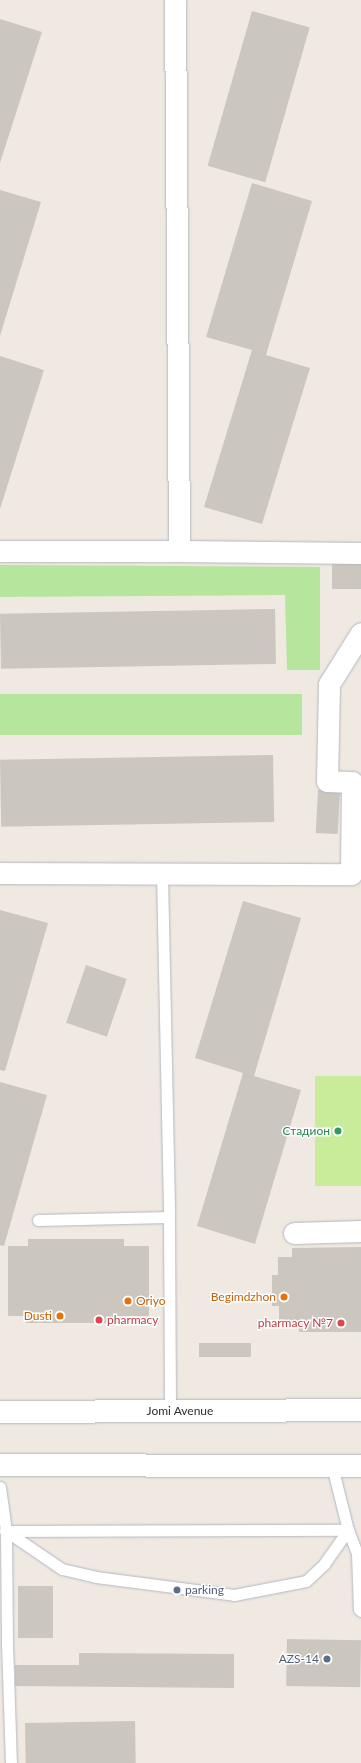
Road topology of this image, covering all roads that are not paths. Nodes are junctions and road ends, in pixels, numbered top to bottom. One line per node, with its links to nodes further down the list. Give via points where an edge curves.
1 (175, 0): 3 (street)
2 (0, 551): 3 (street)
3 (179, 551): 4 (street)
4 (361, 554)
5 (361, 633): 8 (street, via 329,684 327,781 352,782)
6 (0, 872): 7 (street)
7 (162, 874): 8 (street); 9 (lane)
8 (356, 874)
9 (169, 1217): 10 (lane); 14 (lane)
10 (38, 1220)
11 (361, 1231): 12 (street)
12 (294, 1233)
13 (361, 1410): 14 (main road, Jomi Avenue)
14 (170, 1411): 15 (main road, Jomi Avenue)
15 (0, 1412)
16 (0, 1465): 17 (main road)
17 (332, 1466): 18 (main road); 20 (lane)
18 (361, 1466)
19 (0, 1487): 21 (lane)
20 (348, 1530): 21 (lane); 21 (lane, via 324,1564 306,1581 234,1595 96,1577 62,1569); 22 (lane)
21 (3, 1531): 24 (lane)
22 (359, 1554): 23 (lane, via 358,1609)
23 (361, 1611)
24 (3, 1644): 25 (lane)
25 (11, 1763)

